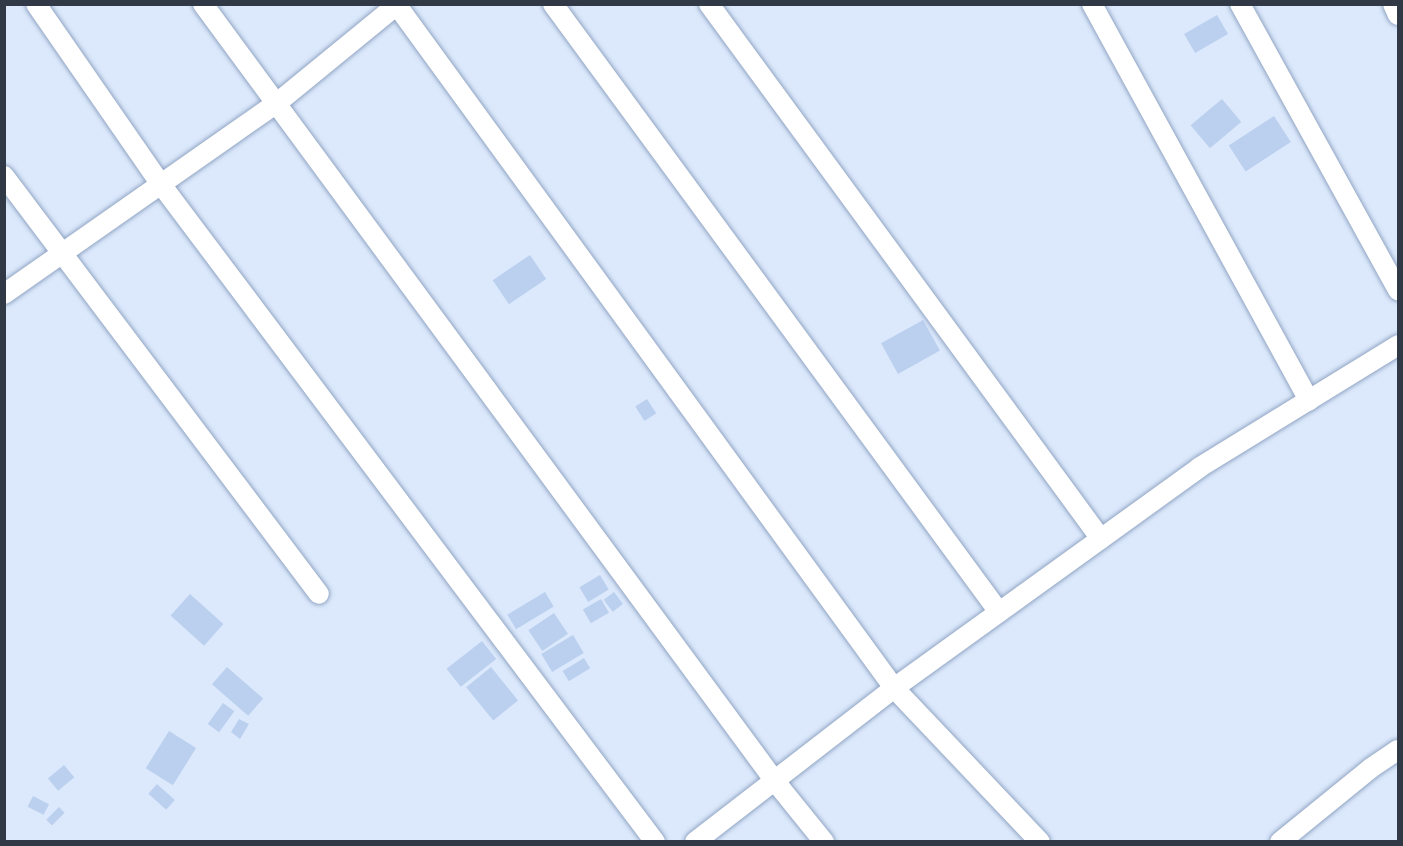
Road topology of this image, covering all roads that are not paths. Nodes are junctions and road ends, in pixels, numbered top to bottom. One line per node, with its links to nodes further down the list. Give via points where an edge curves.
1 (36, 4): 12 (street)
2 (203, 4): 10 (street)
3 (553, 4): 20 (street)
4 (709, 4): 18 (street)
5 (1092, 4): 17 (street)
6 (1240, 4): 14 (street)
7 (1393, 4): 9 (street)
8 (397, 5): 10 (street); 21 (street)
9 (1398, 15)
10 (278, 103): 12 (street); 23 (street)
11 (4, 176): 13 (street)
12 (160, 183): 13 (street); 24 (street)
13 (62, 255): 15 (street); 19 (street)
14 (1398, 290)
15 (4, 294)
16 (1398, 345): 17 (street)
17 (1309, 401): 18 (street, via 1200,467)
18 (1101, 539): 20 (street)
19 (320, 594)
20 (999, 612): 21 (street)
21 (894, 688): 23 (street); 27 (street)
22 (1398, 750): 28 (street)
23 (774, 780): 25 (street); 26 (street)
24 (655, 842)
25 (695, 842)
26 (824, 842)
27 (1040, 842)
28 (1280, 842)

